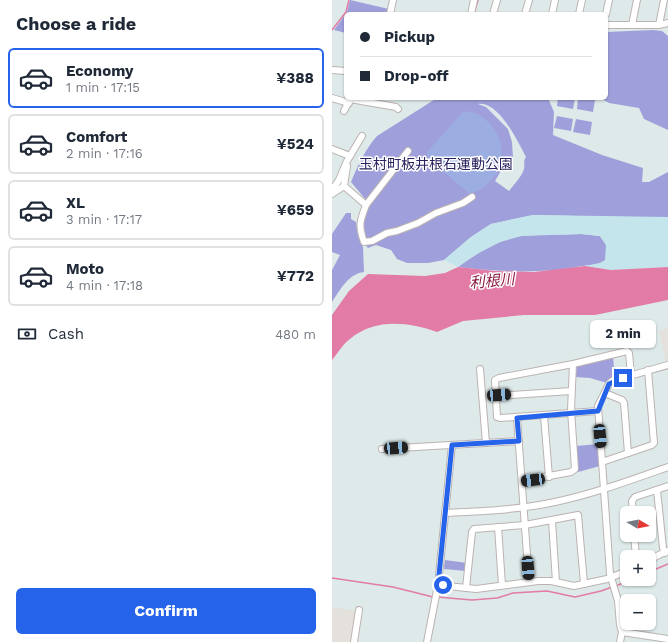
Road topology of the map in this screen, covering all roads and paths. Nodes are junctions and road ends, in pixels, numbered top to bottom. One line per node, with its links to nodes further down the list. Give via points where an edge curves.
1 (393, 0): 10 (street)
2 (474, 0): 11 (street)
3 (497, 0): 12 (street)
4 (528, 0): 13 (street)
5 (555, 0): 14 (street)
6 (582, 0): 15 (street)
7 (609, 0): 16 (street)
8 (637, 0): 19 (street)
9 (664, 0): 20 (street)
10 (390, 12)
11 (471, 12)
12 (494, 12)
13 (525, 12)
14 (552, 12)
15 (579, 12)
16 (606, 12)
17 (668, 23): 20 (street)
18 (608, 25): 19 (street)
19 (632, 25): 20 (street)
20 (659, 25)
21 (332, 70): 22 (street)
22 (344, 71)
23 (332, 98): 24 (street)
24 (344, 99)
25 (350, 100): 26 (street); 27 (street)
26 (398, 109)
27 (344, 111)
28 (362, 136): 31 (street)
29 (332, 149): 31 (street)
30 (408, 151): 36 (street)
31 (348, 158): 32 (street); 33 (street)
32 (344, 186): 34 (street); 36 (street)
33 (332, 190)
34 (332, 194)
35 (472, 198): 36 (street, via 418,223 364,242 359,221)
36 (366, 205)
37 (573, 364): 41 (street, via 627,351); 42 (street); 44 (street, via 497,378 494,381)
38 (668, 365): 40 (street)
39 (480, 369): 50 (street)
40 (648, 370): 41 (street); 53 (street, via 654,443)
41 (631, 375): 43 (street, via 610,382)
42 (571, 391): 44 (street); 46 (street)
43 (605, 393): 45 (street); 53 (street, via 624,403)
44 (495, 396): 48 (street, via 497,417)
45 (598, 411): 46 (street); 54 (street)
46 (571, 414): 47 (street); 56 (street, via 575,468 570,472)
47 (544, 416): 48 (street); 56 (street)
48 (517, 418): 49 (street)
49 (519, 441): 50 (street); 57 (street)
50 (486, 443): 51 (street)
51 (452, 445): 52 (street); 63 (street)
52 (382, 449)
53 (628, 453): 54 (street)
54 (602, 462): 59 (street)
55 (668, 467): 59 (street)
56 (549, 477): 57 (street)
57 (522, 481): 62 (street)
58 (668, 486): 60 (street)
59 (604, 489): 62 (street); 73 (street)
60 (657, 490): 61 (street, via 633,498); 67 (street, via 663,548)
61 (633, 506)
62 (524, 507): 63 (street); 65 (street)
63 (445, 514): 75 (street)
64 (552, 521): 65 (street); 71 (street); 72 (street, via 578,515)
65 (525, 525): 66 (street); 70 (street)
66 (498, 527): 74 (street); 76 (street, via 473,530)
67 (666, 552): 68 (street)
68 (656, 557)
69 (620, 577): 73 (street)
70 (529, 582): 71 (street); 74 (street)
71 (556, 582): 72 (street, via 574,586)
72 (584, 584): 73 (street)
73 (612, 584): 78 (street)
74 (502, 586): 76 (street)
75 (437, 588): 76 (street); 81 (street)
76 (466, 588)
77 (359, 610): 80 (street)
78 (622, 632): 79 (street); 82 (street)
79 (668, 639)
80 (354, 642)
81 (427, 642)
82 (620, 642)

